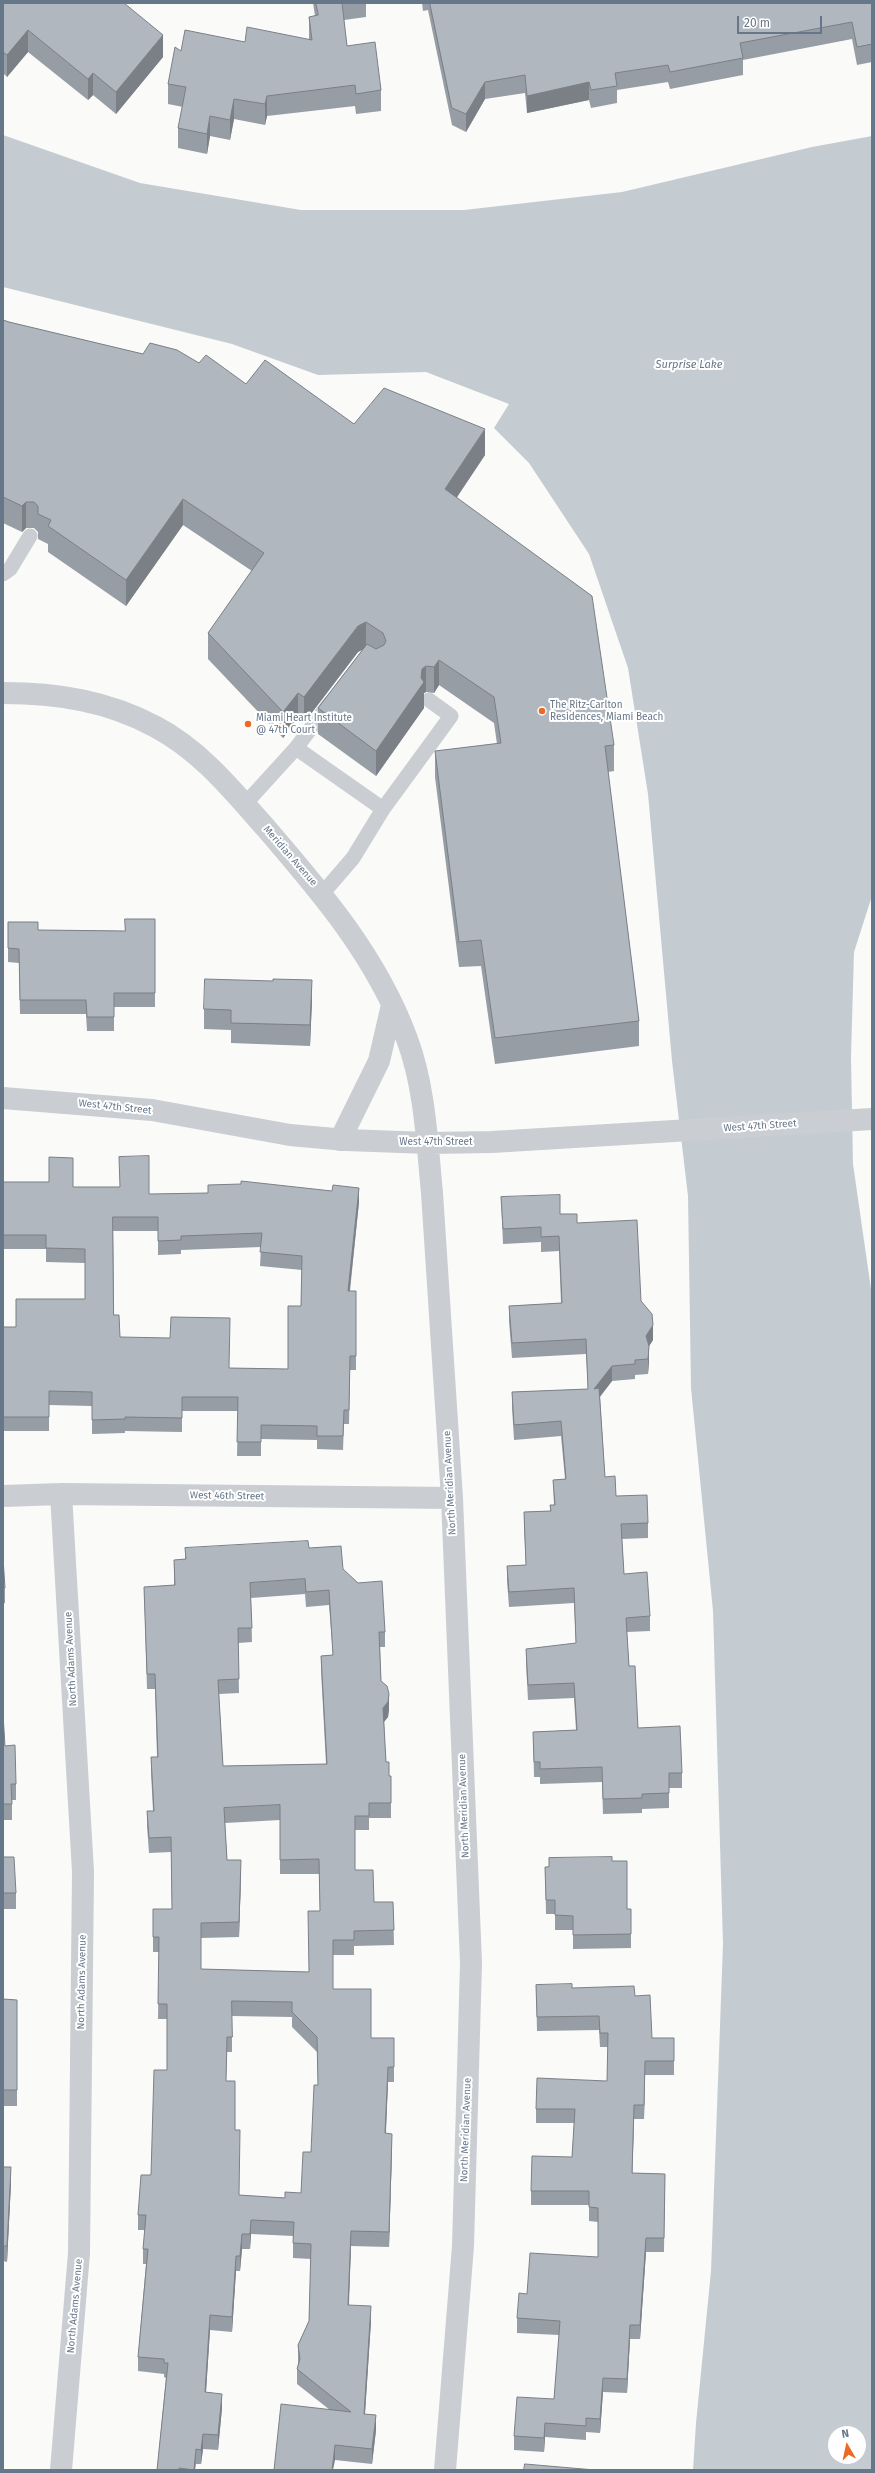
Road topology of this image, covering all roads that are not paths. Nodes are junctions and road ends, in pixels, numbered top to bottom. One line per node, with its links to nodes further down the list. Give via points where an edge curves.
1 (30, 536): 2 (lane, via 10,569)
2 (3, 574)
3 (3, 693): 7 (street, Meridian Avenue, via 35,692 84,700 124,712 161,730 200,758)
4 (338, 693): 6 (lane)
5 (429, 700): 8 (lane, via 451,716)
6 (296, 748): 7 (lane); 8 (lane)
7 (245, 804): 9 (street, Meridian Avenue)
8 (383, 809): 9 (lane, via 353,858)
9 (322, 894): 10 (street, Meridian Avenue, via 364,951)
10 (392, 1005): 13 (street, via 380,1061); 14 (street, Meridian Avenue, via 411,1054)
11 (3, 1098): 13 (street, West 47th Street, via 152,1110 195,1116 269,1132)
12 (870, 1119): 14 (street, West 47th Street, via 492,1142)
13 (340, 1140): 14 (street, West 47th Street)
14 (428, 1143): 17 (street, North Meridian Avenue)
15 (62, 1494): 16 (street, West 46th Street); 17 (street, West 46th Street); 18 (street, North Adams Avenue, via 83,1880 79,2253)
16 (3, 1496)
17 (452, 1498): 19 (street, North Meridian Avenue, via 471,1964 463,2246)
18 (61, 2470)
19 (445, 2470)

